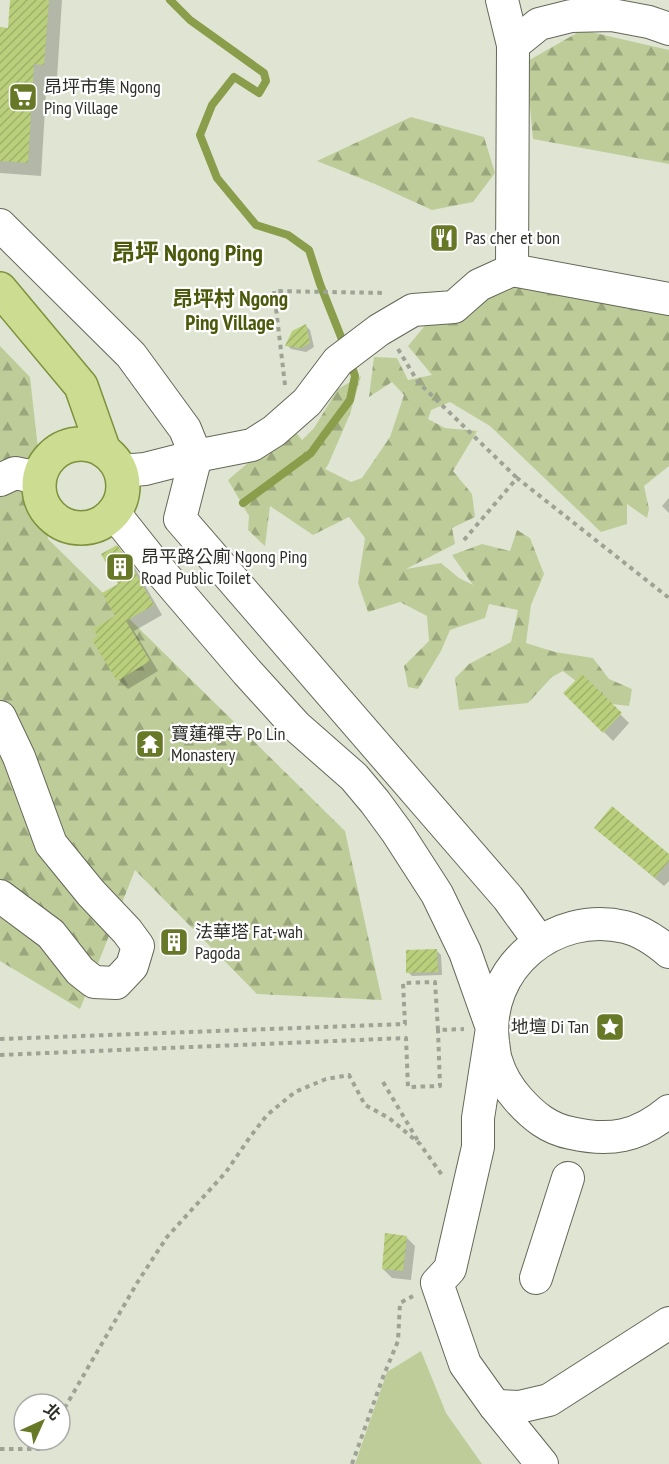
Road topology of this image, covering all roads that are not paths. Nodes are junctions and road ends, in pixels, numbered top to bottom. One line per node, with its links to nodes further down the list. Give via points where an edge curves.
1 (502, 0): 3 (street)
2 (669, 29): 3 (street, via 612,15 571,16 539,24)
3 (513, 45): 5 (street)
4 (0, 225): 10 (street, via 131,355 185,429)
5 (512, 270): 7 (street); 10 (street, via 479,285 454,307 413,310 379,330 350,352 308,402 252,445)
6 (0, 289): 8 (main road)
7 (669, 299)
8 (81, 386): 9 (main road); 11 (main road)
9 (66, 446): 11 (main road, via 95,446); 12 (main road, via 48,459)
10 (196, 456): 11 (street, via 145,469); 17 (street, via 180,519 508,898)
11 (112, 461): 14 (main road, via 123,482 120,504)
12 (39, 478): 13 (street, via 15,473); 14 (main road, via 46,510 63,525 96,526)
13 (0, 480)
14 (114, 513): 19 (street, via 247,672 375,802 437,894 465,952)
15 (0, 717): 16 (street, via 51,844 138,946 132,966 117,983 94,982 80,971 51,934)
16 (0, 896)
17 (539, 941): 18 (street, via 567,928 596,924 627,928 655,940); 19 (street, via 514,964 497,994)
18 (669, 952)
19 (492, 1028): 20 (street, via 496,1060 510,1090 532,1114 560,1131 592,1138 624,1136); 24 (street, via 478,1118 478,1147 450,1269 437,1283 465,1364)
20 (664, 1122)
21 (568, 1178): 22 (street)
22 (536, 1278)
23 (669, 1323): 24 (street, via 549,1400 519,1407)
24 (495, 1406): 25 (street)
25 (542, 1464)

